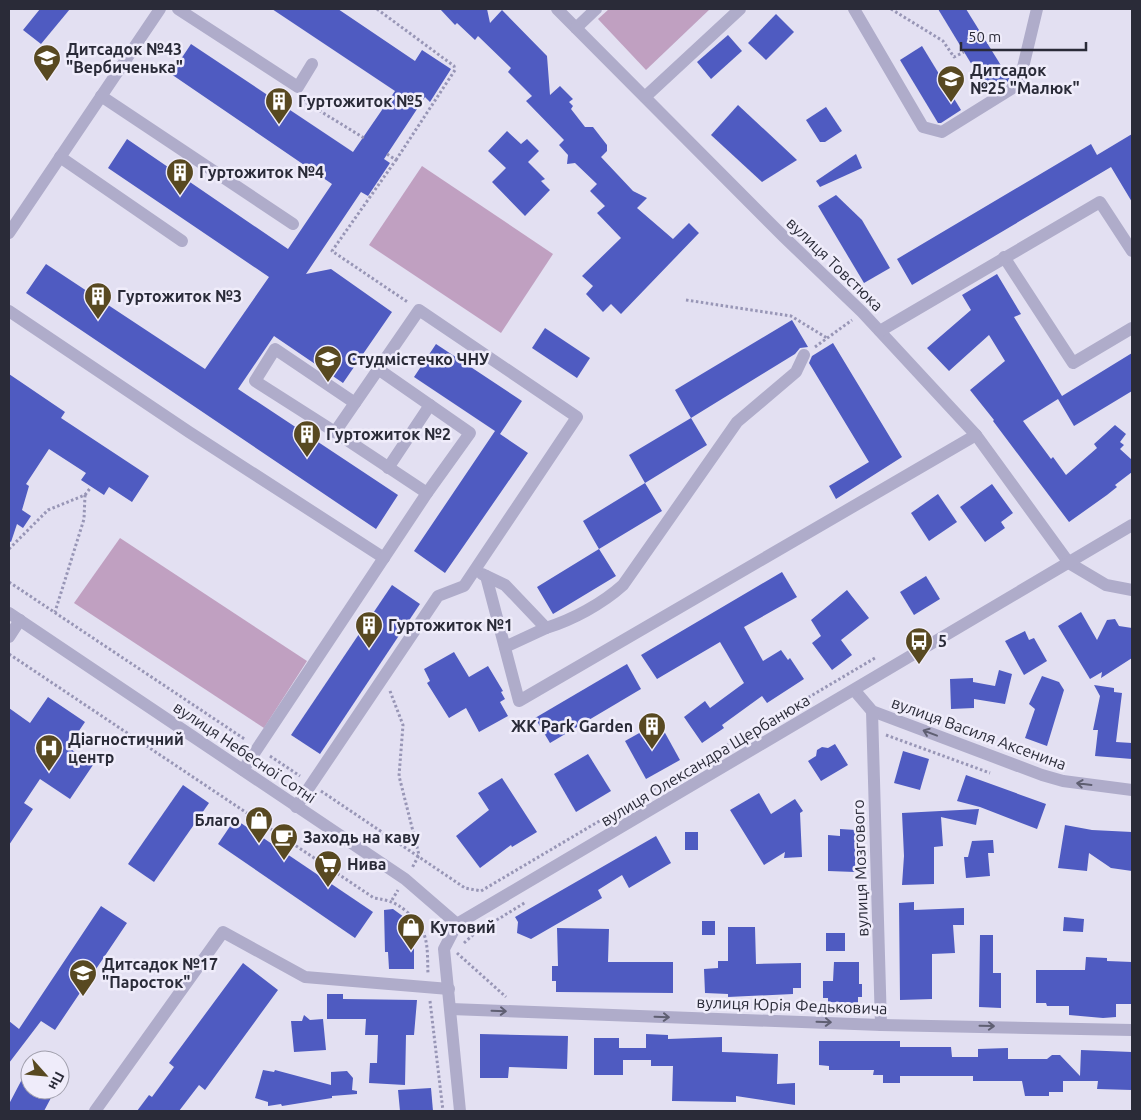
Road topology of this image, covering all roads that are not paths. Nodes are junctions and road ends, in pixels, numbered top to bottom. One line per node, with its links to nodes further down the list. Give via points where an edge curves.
1 (160, 9): 10 (street)
2 (178, 9): 9 (street, via 298,86)
3 (557, 9): 8 (street, вулиця Товстюка)
4 (596, 9): 8 (street)
5 (740, 9): 11 (street)
6 (854, 9): 7 (street, via 923,126 942,132 1019,84)
7 (1037, 9)
8 (576, 28): 11 (street, вулиця Товстюка)
9 (312, 64)
10 (101, 96): 12 (street); 13 (street)
11 (645, 97): 20 (street, вулиця Товстюка)
12 (60, 157): 14 (street); 15 (street)
13 (293, 224)
14 (10, 227)
15 (182, 241)
16 (1132, 252): 17 (street, via 1100,202)
17 (1004, 257): 19 (street, via 1073,363); 20 (street)
18 (9, 311): 30 (street)
19 (1132, 328)
20 (880, 331): 26 (street, вулиця Товстюка)
21 (807, 352): 36 (street, via 796,372 737,422 623,585 562,623)
22 (378, 369): 23 (street); 24 (street); 32 (street, via 420,310 577,417)
23 (355, 404): 25 (street); 25 (street, via 275,349 255,381)
24 (430, 405): 27 (street); 28 (street, via 470,433)
25 (335, 432): 27 (street)
26 (976, 435): 31 (street, вулиця Товстюка); 38 (street, via 519,702)
27 (388, 468): 28 (street)
28 (427, 493): 30 (street)
29 (1132, 525): 31 (street, вулиця Олександра Щербанюка)
30 (384, 558): 41 (street)
31 (1069, 562): 33 (street, via 1106,585); 39 (street, вулиця Олександра Щербанюка)
32 (480, 573): 36 (street, via 506,585); 38 (street); 43 (street, via 464,586 438,596)
33 (1132, 590)
34 (9, 613): 35 (street, вулиця Небесної Сотні)
35 (20, 620): 37 (street); 41 (street, вулиця Небесної Сотні)
36 (546, 628): 38 (street)
37 (9, 637)
38 (505, 647)
39 (855, 690): 40 (street, вулиця Василя Аксенина); 44 (street, вулиця Олександра Щербанюка)
40 (872, 711): 42 (street, вулиця Василя Аксенина, one-way to 40, via 1049,777); 47 (street, вулиця Мозгового)
41 (243, 770): 43 (street, вулиця Небесної Сотні)
42 (1132, 790)
43 (296, 807): 44 (street, вулиця Небесної Сотні, via 405,879)
44 (458, 924): 45 (street, via 444,949)
45 (449, 989): 46 (street); 49 (street, via 305,977 223,932)
46 (451, 1009): 47 (street, вулиця Юрія Федьковича, one-way to 47); 50 (street)
47 (881, 1024): 48 (street, вулиця Юрія Федьковича, one-way to 48)
48 (1132, 1030)
49 (95, 1111)
50 (460, 1111)

